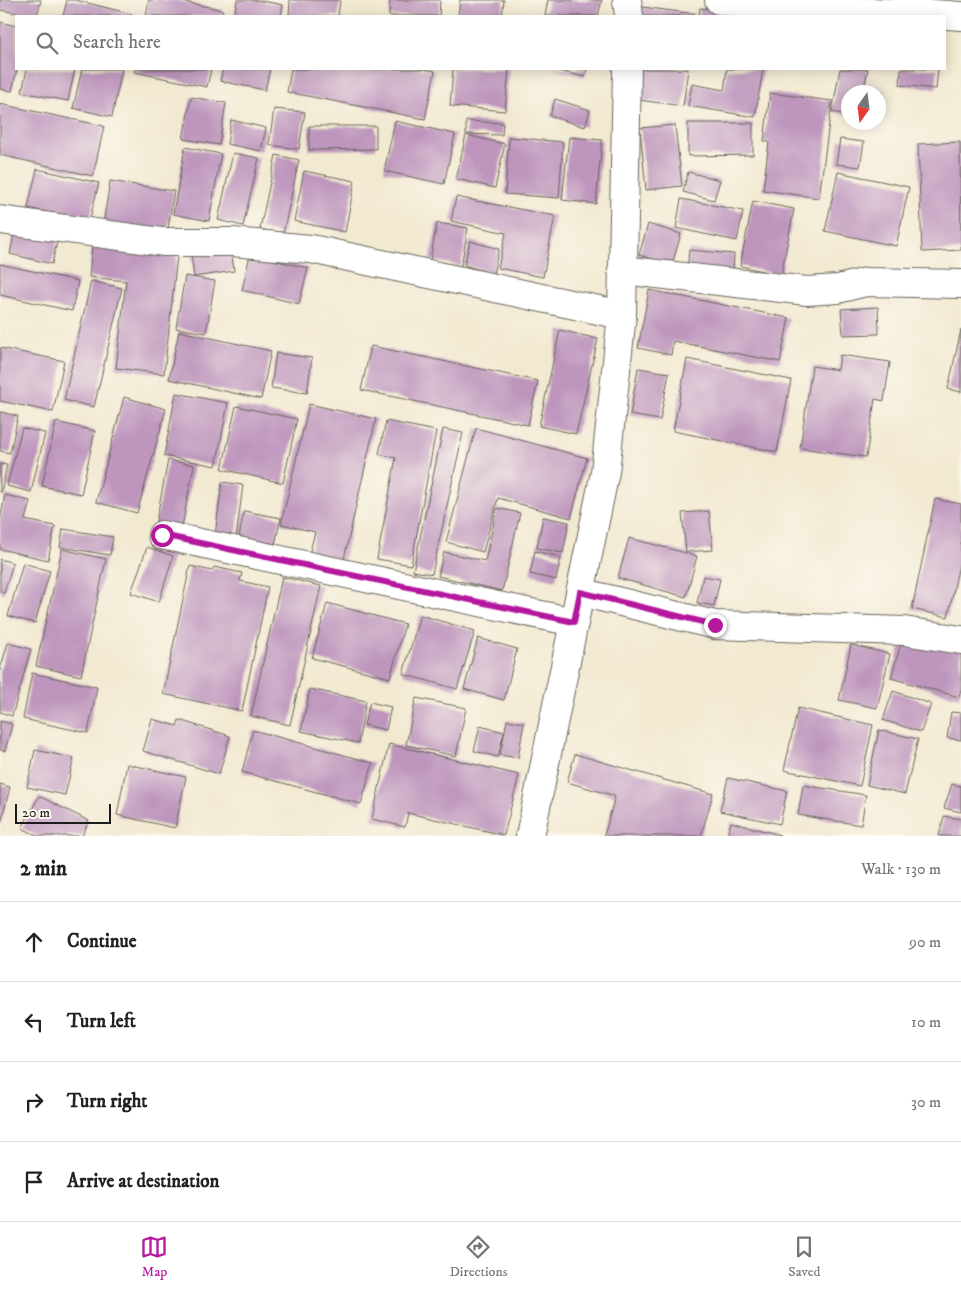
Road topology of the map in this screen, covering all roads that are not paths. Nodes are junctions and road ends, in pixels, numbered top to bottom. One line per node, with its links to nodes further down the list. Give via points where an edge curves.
1 (627, 0): 4 (street)
2 (719, 0): 3 (street, via 788,11)
3 (824, 6): 5 (street)
4 (629, 15)
5 (961, 16)
6 (627, 70): 8 (street)
7 (0, 220): 10 (street, via 163,242 232,242 311,249)
8 (622, 270): 9 (street, via 807,291 838,289 866,282); 10 (street)
9 (961, 284)
10 (622, 315): 12 (street, via 605,472)
11 (162, 535): 13 (street)
12 (580, 592): 13 (street); 14 (street, via 715,625 904,631)
13 (574, 622): 15 (street)
14 (961, 640)
15 (530, 836)

